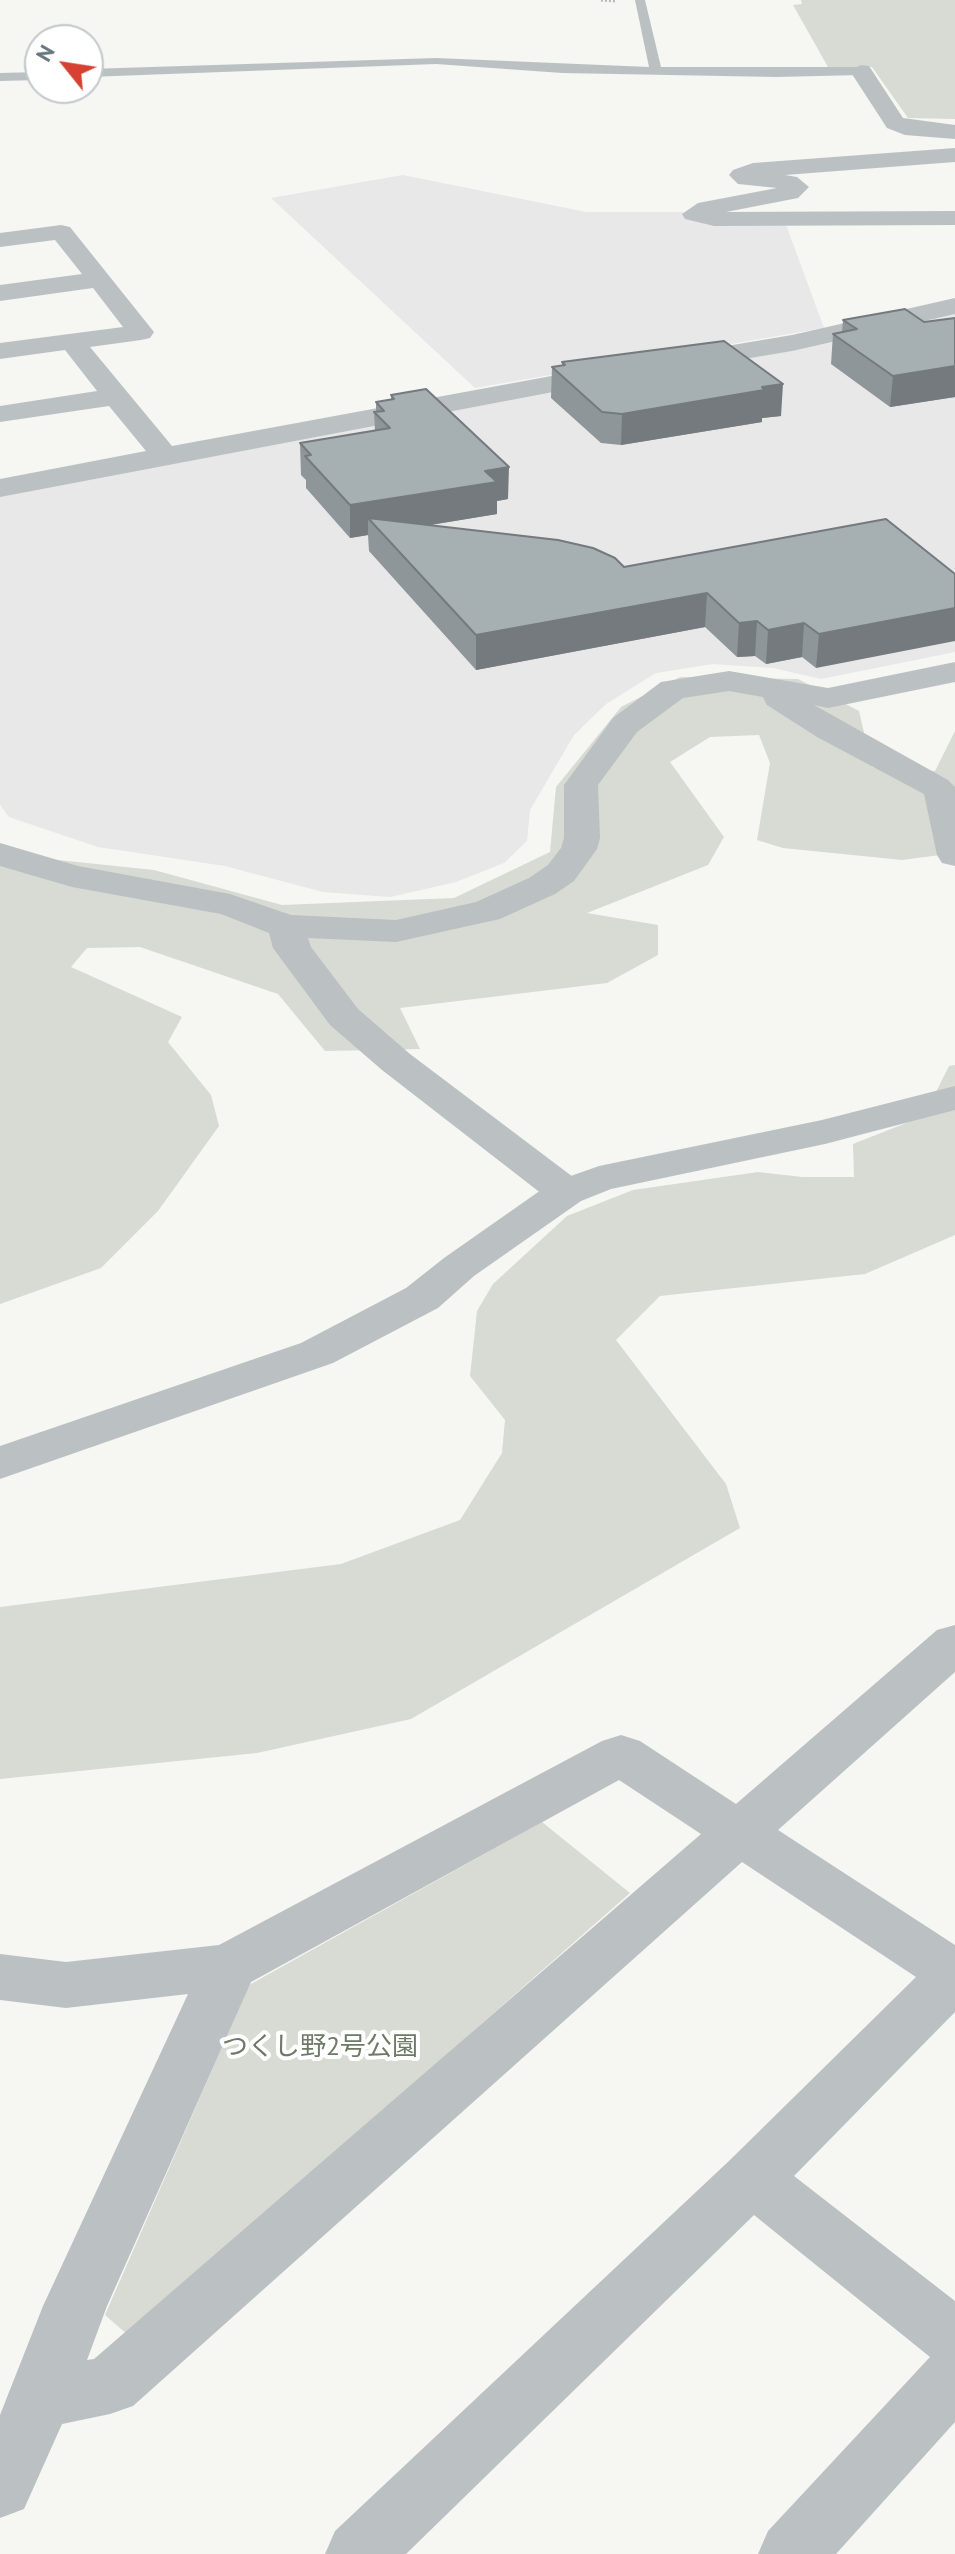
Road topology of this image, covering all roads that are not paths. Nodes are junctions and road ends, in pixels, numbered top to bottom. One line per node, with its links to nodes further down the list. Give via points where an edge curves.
1 (640, 0): 2 (lane)
2 (656, 71): 3 (lane); 4 (lane, via 436,61)
3 (861, 71): 7 (street, via 895,123)
4 (104, 72)
5 (24, 76): 6 (lane)
6 (0, 77)
7 (955, 132)
8 (955, 155): 9 (street, via 761,168 741,175 797,187 790,193 694,213 714,219)
9 (955, 218)
10 (0, 240): 11 (street, via 61,232)
11 (97, 280): 12 (street); 14 (street, via 141,332)
12 (0, 293)
13 (955, 306): 18 (street, via 792,343 495,393)
14 (71, 341): 15 (street); 16 (street)
15 (0, 351)
16 (114, 397): 17 (street); 18 (street)
17 (0, 414)
18 (166, 458): 19 (street)
19 (0, 488)
20 (955, 672): 21 (street, via 828,698)
21 (757, 684): 23 (street, via 936,787 944,796); 24 (street, via 721,681 673,689 625,725 581,785 579,849 561,873 542,886 487,911 396,931)
22 (0, 854): 24 (street, via 72,876 219,902)
23 (955, 855)
24 (286, 926): 26 (street, via 292,948 344,1017)
25 (955, 1098): 26 (street, via 825,1132 599,1179)
26 (566, 1192): 27 (street, via 422,1298 329,1347)
27 (0, 1463)
28 (955, 1643): 29 (street)
29 (738, 1832): 30 (street, via 621,1755); 31 (street); 36 (street, via 110,2385)
30 (229, 1967): 32 (street, via 66,1985); 36 (street, via 75,2306)
31 (955, 1975): 33 (street)
32 (0, 1977)
33 (752, 2178): 34 (street); 38 (street)
34 (955, 2339)
35 (955, 2376): 39 (street)
36 (41, 2398): 37 (street)
37 (0, 2487)
38 (359, 2554)
39 (792, 2554)

